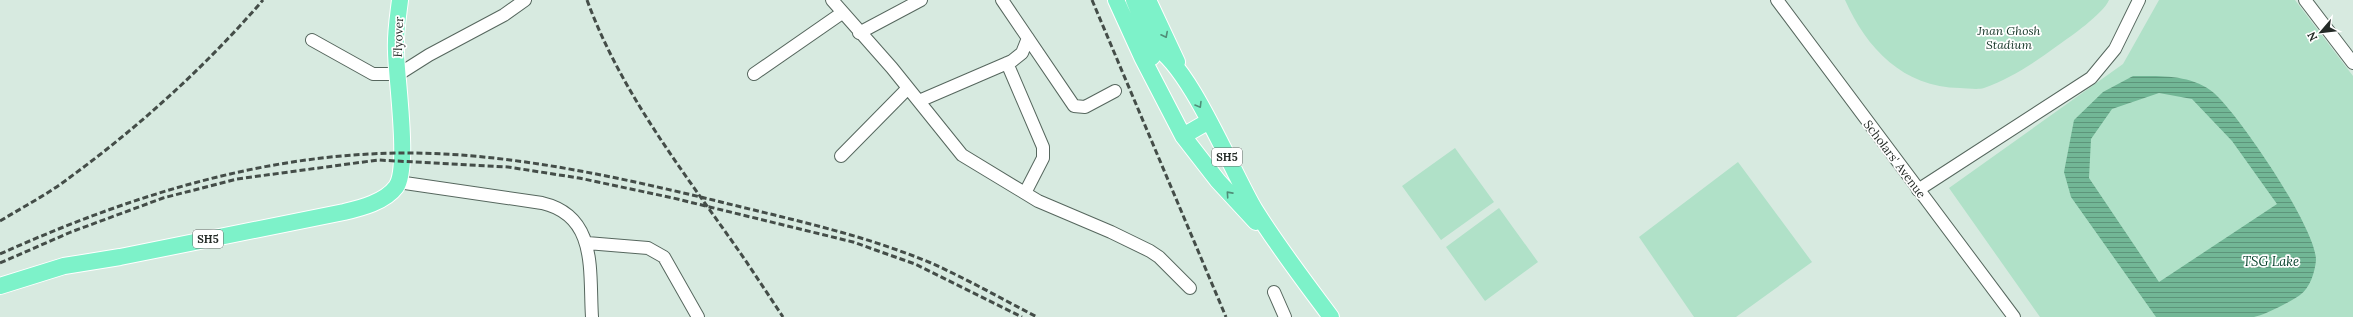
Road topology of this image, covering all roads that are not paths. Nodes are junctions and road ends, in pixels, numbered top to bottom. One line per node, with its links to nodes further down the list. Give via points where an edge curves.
1 (400, 0): 21 (main road, Flyover, via 396,46)
2 (525, 0): 21 (street, via 504,15 428,55)
3 (832, 0): 12 (street)
4 (921, 0): 13 (street)
5 (1002, 0): 14 (street)
6 (1116, 0): 19 (main road)
7 (1134, 0): 16 (main road)
8 (1148, 0): 20 (main road, one-way to 20)
9 (1777, 0): 30 (street, Scholars' Avenue)
10 (2139, 0): 30 (street, via 2115,49 2091,78)
11 (2306, 0): 17 (street)
12 (842, 13): 13 (street); 22 (street)
13 (859, 33): 23 (street)
14 (1028, 38): 18 (street, via 1022,53); 24 (street, via 1074,106 1085,107)
15 (312, 40): 21 (street, via 373,74)
16 (1151, 42): 19 (main road); 20 (main road, SH5, via 1162,50)
17 (2353, 63)
18 (1007, 64): 25 (street); 31 (street, via 1043,147 1043,158)
19 (1149, 70): 27 (main road)
20 (1180, 71): 26 (main road, SH5, one-way to 26)
21 (399, 74): 29 (main road, Flyover, via 402,141)
22 (754, 74)
23 (908, 88): 25 (street); 28 (street)
24 (1115, 91)
25 (919, 101): 31 (street, via 956,151)
26 (1209, 121): 27 (main road); 32 (main road, SH5, via 1255,209)
27 (1182, 136): 32 (main road, SH5, one-way to 27, via 1218,181)
28 (841, 156)
29 (398, 182): 33 (street, via 558,207 576,221); 34 (main road, SH5, via 384,197 356,209 64,266)
30 (1918, 190): 41 (street, Scholars' Avenue)
31 (1025, 193): 35 (street, via 1063,214 1111,232 1150,251)
32 (1276, 241): 40 (main road, SH5)
33 (586, 243): 37 (street); 38 (street, via 648,248 657,252 664,257)
34 (0, 286)
35 (1190, 288)
36 (1274, 292): 39 (street)
37 (592, 317)
38 (698, 317)
39 (1285, 317)
40 (1331, 317)
41 (2014, 317)

